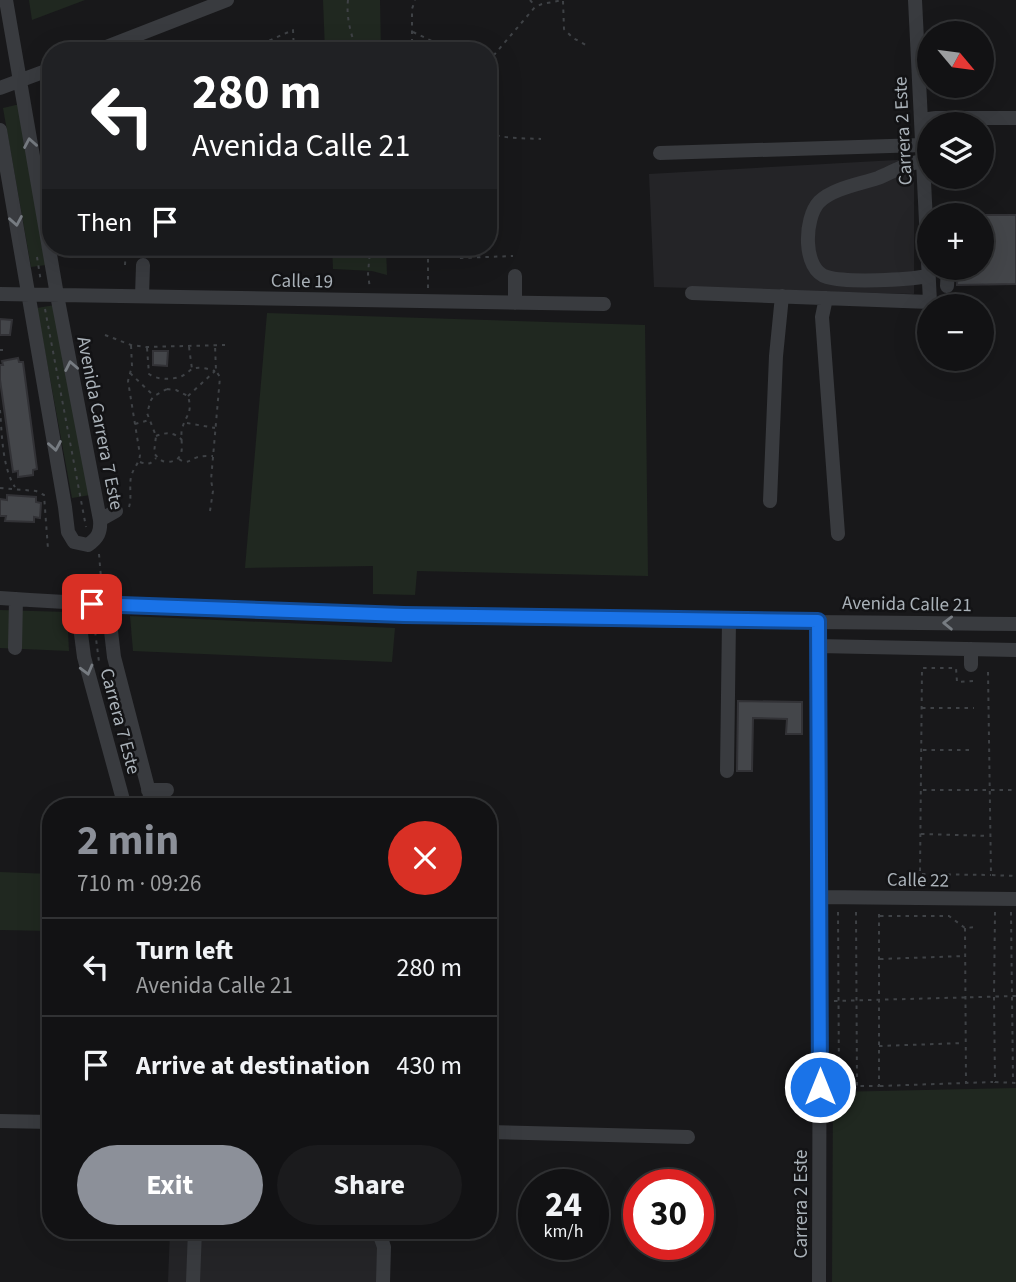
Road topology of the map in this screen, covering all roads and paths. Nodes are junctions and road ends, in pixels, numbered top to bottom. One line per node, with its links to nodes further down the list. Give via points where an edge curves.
1 (6, 0): 19 (street, Avenida Carrera 7 Este)
2 (227, 0): 10 (street)
3 (348, 0): 13 (path)
4 (415, 0): 9 (path)
5 (530, 0): 8 (path)
6 (563, 0): 8 (path); 16 (path, via 564,29)
7 (915, 0): 21 (street, Carrera 2 Este)
8 (535, 7): 17 (path)
9 (412, 32): 14 (path); 15 (path)
10 (119, 42)
11 (266, 42): 12 (path, via 293,30)
12 (294, 42)
13 (354, 42)
14 (412, 42)
15 (434, 42)
16 (586, 45)
17 (497, 51)
18 (42, 72): 19 (street)
19 (19, 81): 20 (street); 30 (street, Avenida Carrera 7 Este, one-way to 19)
20 (0, 88)
21 (921, 112)
22 (994, 118): 23 (street)
23 (1016, 118)
24 (0, 130): 47 (street, Avenida Carrera 7 Este, one-way to 47)
25 (497, 135): 26 (path)
26 (541, 139)
27 (917, 145): 28 (street)
28 (660, 153)
29 (917, 162): 41 (street, via 839,190 819,203 811,218 808,249 813,267 826,277)
30 (42, 211)
31 (50, 256): 48 (street, Avenida Carrera 7 Este, one-way to 31)
32 (126, 256): 38 (path)
33 (370, 256): 52 (path)
34 (428, 256): 53 (path)
35 (455, 256): 37 (path)
36 (513, 256): 37 (path)
37 (459, 258)
38 (125, 265)
39 (143, 265): 49 (street)
40 (515, 276): 54 (street)
41 (917, 279)
42 (929, 280): 51 (street, Carrera 2 Este, via 930,302)
43 (947, 280): 44 (street)
44 (947, 286)
45 (0, 293): 47 (street, Calle 19)
46 (692, 293): 50 (street)
47 (29, 294): 48 (street, Calle 19); 86 (street, Avenida Carrera 7 Este, one-way to 86, via 68,532 81,545)
48 (57, 295): 49 (street, Calle 19); 84 (street, Avenida Carrera 7 Este, one-way to 48)
49 (142, 296): 52 (street, Calle 19)
50 (782, 296): 51 (street); 81 (street)
51 (826, 298): 85 (street, via 822,317)
52 (371, 300): 53 (street, Calle 19)
53 (428, 301): 54 (street, Calle 19)
54 (515, 303): 55 (street, Calle 19)
55 (604, 304)
56 (105, 335): 57 (path)
57 (131, 345): 61 (path); 64 (path)
58 (215, 345): 59 (path); 60 (path); 63 (path)
59 (225, 345)
60 (189, 346): 61 (path); 62 (path)
61 (146, 347): 62 (path, via 149,374 155,378 183,376)
62 (192, 369): 63 (path)
63 (216, 371): 66 (path); 72 (path, via 220,377)
64 (129, 372): 65 (path); 71 (path)
65 (154, 396): 66 (path, via 167,389); 69 (path, via 147,413)
66 (188, 397): 70 (path, via 191,409)
67 (0, 410): 68 (path)
68 (0, 419): 80 (path, via 10,479)
69 (150, 420): 71 (path); 73 (path)
70 (186, 423): 72 (path); 74 (path)
71 (135, 424): 78 (path)
72 (215, 428): 75 (path)
73 (156, 436): 74 (path, via 170,433); 76 (path)
74 (182, 440): 77 (path)
75 (213, 456): 77 (path, via 188,462); 83 (path)
76 (157, 458): 77 (path, via 170,462); 78 (path, via 152,463)
77 (178, 458)
78 (139, 462): 82 (path, via 130,479 131,499)
79 (0, 488): 80 (path)
80 (16, 489): 87 (path, via 44,495)
81 (771, 501)
82 (123, 509): 84 (street)
83 (210, 511)
84 (100, 520): 86 (street, Avenida Carrera 7 Este)
85 (838, 534)
86 (97, 539): 91 (path)
87 (48, 549)
88 (0, 598): 89 (street, Avenida Calle 21)
89 (16, 599): 90 (street, Avenida Calle 21); 96 (street)
90 (77, 603): 91 (street, Avenida Calle 21); 112 (street, Carrera 7 Este, one-way to 112, via 84,657)
91 (105, 605): 92 (street, Avenida Calle 21); 108 (street, Carrera 7 Este)
92 (729, 620): 93 (street, Avenida Calle 21); 106 (street)
93 (818, 621): 94 (street, Avenida Calle 21, one-way to 93); 95 (street, Carrera 2 Este)
94 (1016, 624)
95 (818, 646): 97 (street); 118 (street, Carrera 2 Este)
96 (15, 649)
97 (971, 649): 98 (street); 99 (street)
98 (1016, 650)
99 (971, 665)
100 (988, 672): 107 (path)
101 (973, 681): 102 (path, via 957,682 957,668 922,668)
102 (922, 708): 103 (path); 104 (path)
103 (974, 708)
104 (921, 750): 105 (path); 110 (path)
105 (974, 750)
106 (727, 771)
107 (989, 789): 110 (path); 111 (path); 115 (path)
108 (148, 790): 109 (street); 113 (street, Carrera 7 Este)
109 (167, 790)
110 (921, 790): 114 (path)
111 (1016, 790)
112 (123, 798)
113 (150, 798)
114 (920, 834): 115 (path); 116 (path, via 920,874)
115 (990, 836): 116 (path)
116 (990, 875): 117 (path)
117 (1016, 876)
118 (820, 897): 119 (street, Calle 22); 152 (street, Carrera 2 Este)
119 (1014, 905): 130 (path)
120 (995, 911): 129 (path)
121 (838, 912): 135 (path)
122 (856, 912): 136 (path)
123 (879, 912): 124 (path)
124 (879, 916): 126 (path, via 949,916); 128 (path)
125 (977, 926): 126 (path)
126 (965, 928): 127 (path)
127 (965, 956): 128 (path); 132 (path)
128 (879, 959): 133 (path)
129 (994, 996): 130 (path); 132 (path); 139 (path)
130 (1012, 996): 131 (path); 141 (path)
131 (1016, 996)
132 (965, 997): 133 (path); 137 (path)
133 (879, 999): 136 (path); 138 (path)
134 (834, 1000): 135 (path)
135 (839, 1000): 136 (path); 142 (path, via 839,1086)
136 (856, 1000): 142 (path)
137 (965, 1043): 138 (path); 140 (path)
138 (879, 1046): 143 (path)
139 (995, 1082): 140 (path); 141 (path)
140 (966, 1083): 143 (path)
141 (1015, 1083)
142 (857, 1086): 143 (path)
143 (879, 1086)
144 (0, 1121): 145 (street)
145 (42, 1122)
146 (497, 1132): 147 (street)
147 (688, 1137)
148 (194, 1239): 150 (street)
149 (381, 1239): 151 (street)
150 (192, 1282)
151 (383, 1282)
152 (819, 1282)

